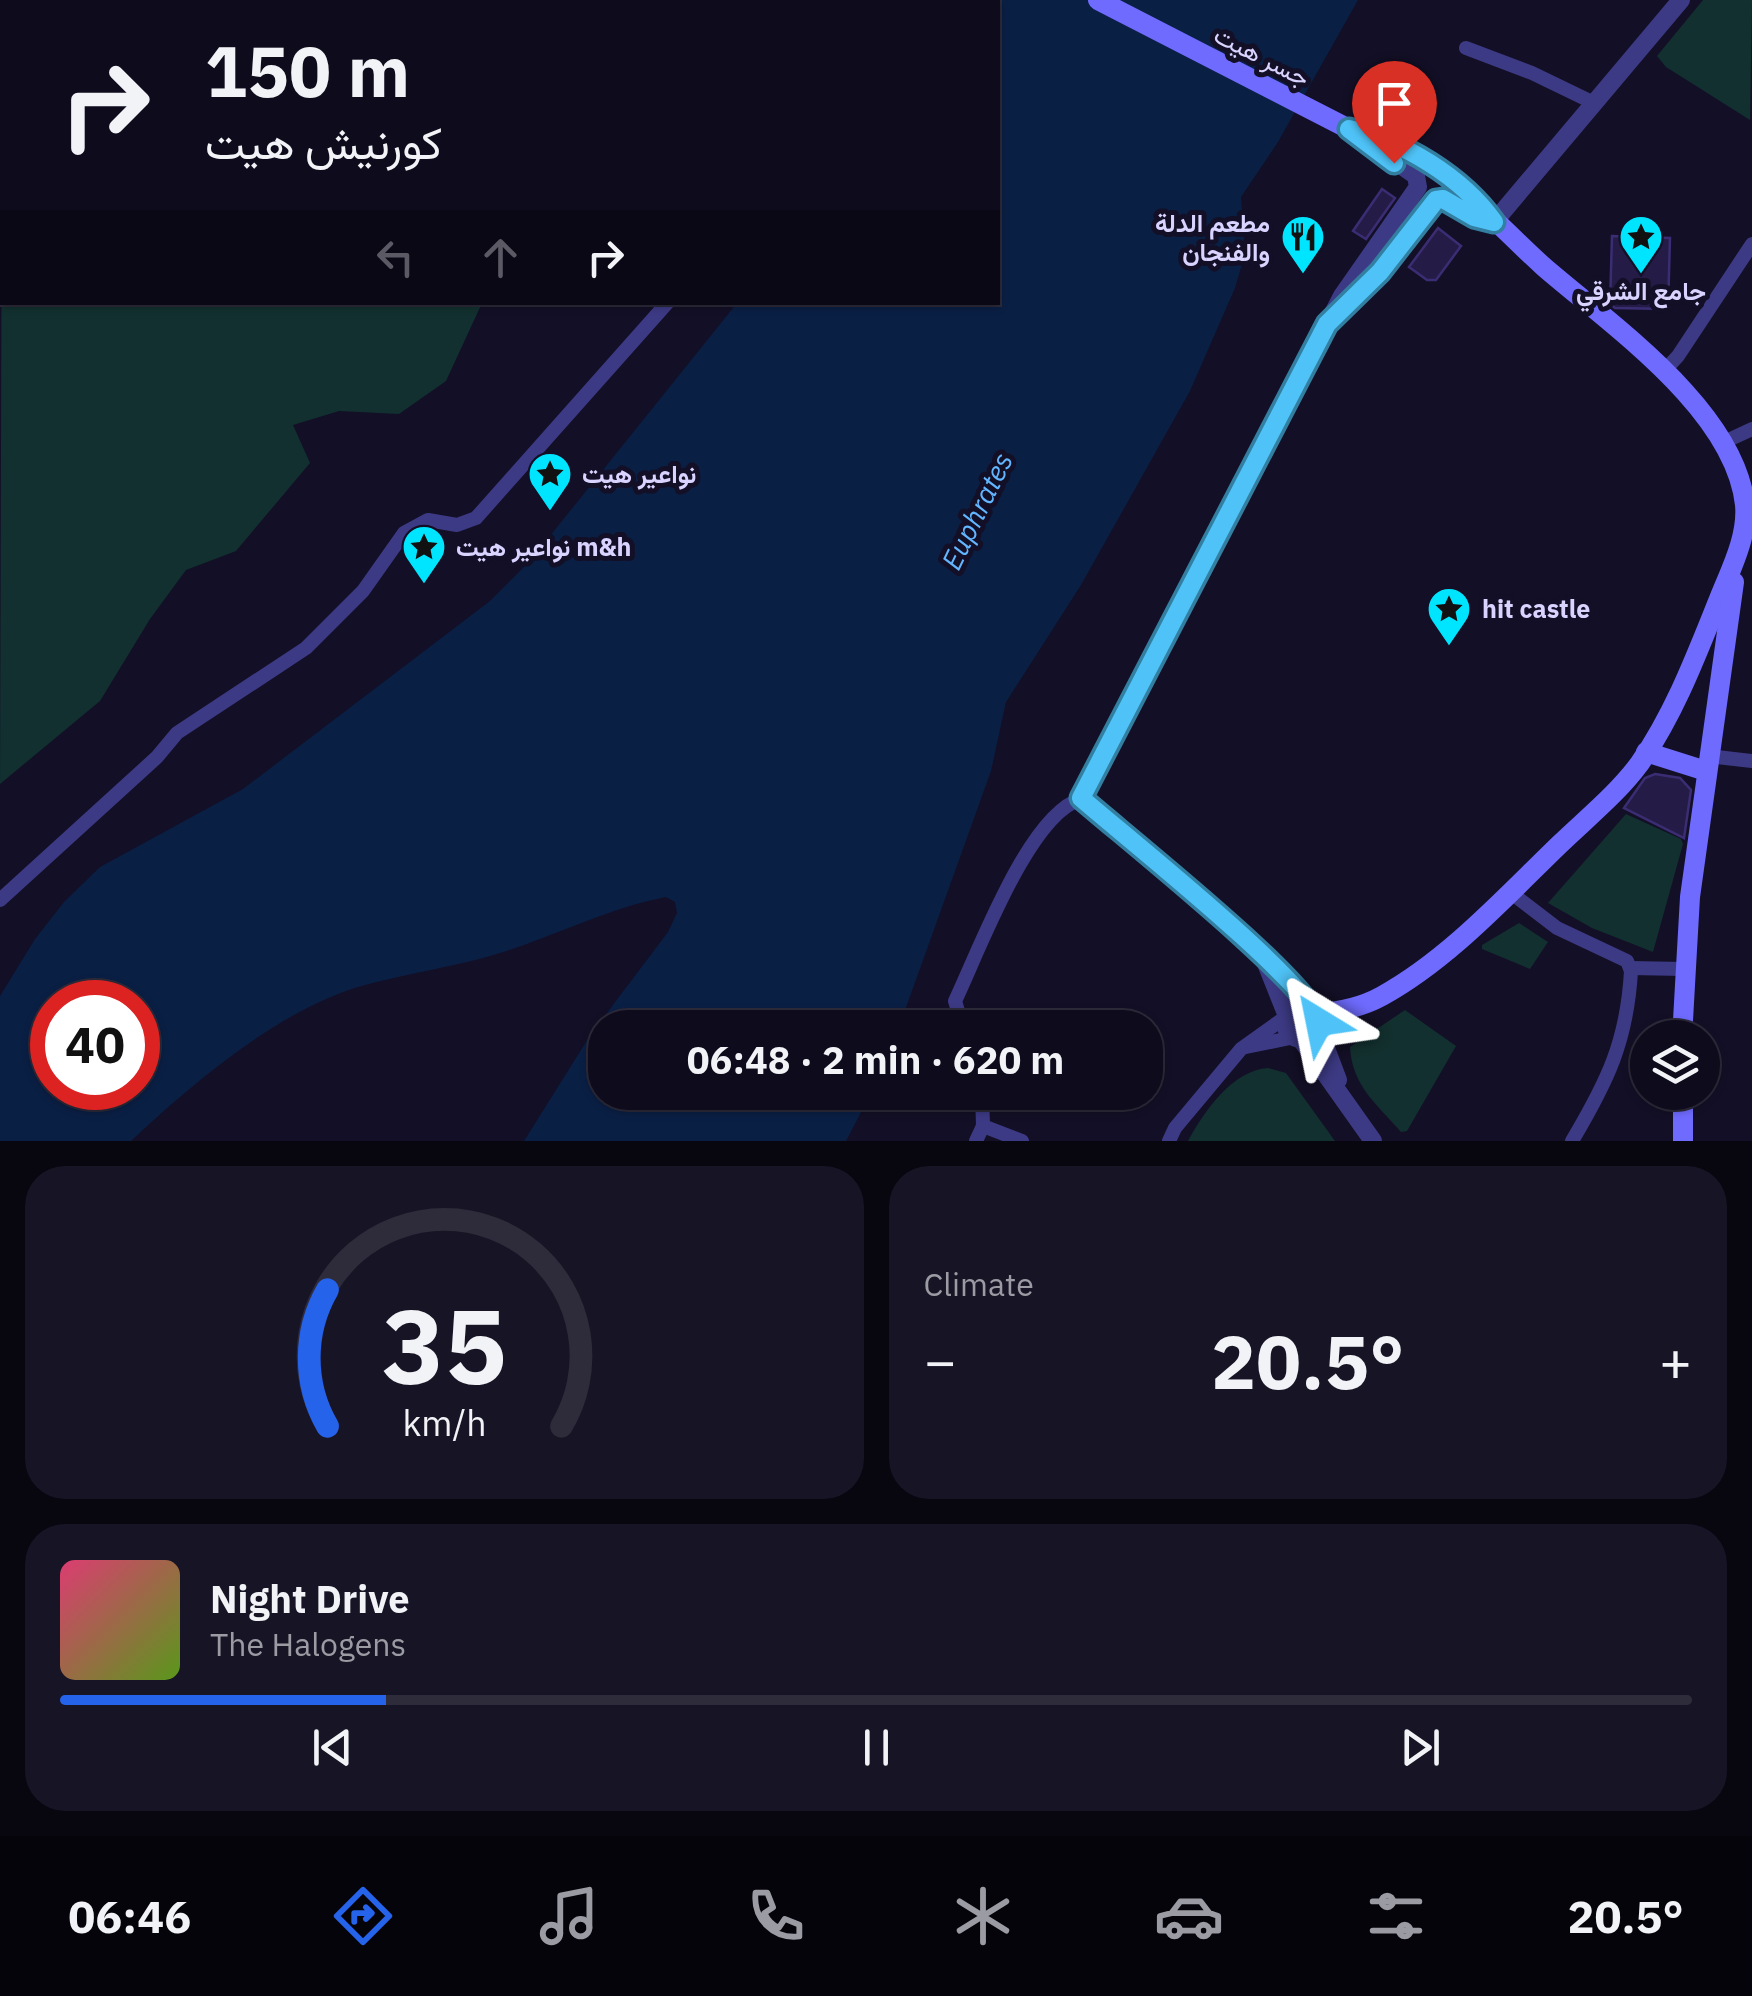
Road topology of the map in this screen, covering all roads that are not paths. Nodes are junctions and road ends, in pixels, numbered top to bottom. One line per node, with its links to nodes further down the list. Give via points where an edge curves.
1 (1098, 0): 5 (main road, جسر هيت)
2 (1681, 0): 4 (street)
3 (1466, 48): 4 (street)
4 (1594, 103): 6 (street)
5 (1349, 129): 6 (main road, جسر هيت, via 1390,142 1452,179); 9 (street, via 1413,174 1418,187)
6 (1494, 222): 9 (street, via 1436,200 1380,272); 10 (main road, جسر هيت)
7 (1752, 244): 10 (street)
8 (665, 305): 21 (street, via 476,518 457,525 428,520 404,533 363,591 306,648 177,733)
9 (1327, 324): 19 (street)
10 (1664, 371): 12 (main road, جسر هيت)
11 (1752, 428): 12 (street)
12 (1722, 443): 13 (main road, جسر هيت, via 1745,507)
13 (1737, 550): 14 (main road); 15 (main road)
14 (1686, 683): 15 (main road); 16 (main road)
15 (1721, 694): 18 (main road)
16 (1646, 752): 18 (main road); 20 (main road)
17 (1752, 761): 18 (street)
18 (1707, 763): 24 (main road)
19 (1081, 798): 22 (street); 25 (street, via 1042,827 955,1000)
20 (1510, 892): 23 (street, via 1557,928); 26 (main road, via 1386,994)
21 (0, 900)
22 (1263, 956): 26 (street); 27 (street)
23 (1630, 968): 24 (street); 39 (street, via 1620,1051)
24 (1684, 969): 28 (main road)
25 (958, 1010)
26 (1315, 1015): 27 (street, via 1296,1006); 29 (street, via 1309,1037); 31 (street)
27 (1287, 1016): 29 (street, via 1286,1026); 30 (street)
28 (1683, 1020)
29 (1297, 1038): 30 (street); 31 (street)
30 (1240, 1049): 37 (street)
31 (1347, 1104): 38 (street)
32 (983, 1110): 34 (street)
33 (1683, 1110): 40 (main road)
34 (983, 1126): 35 (street); 36 (street)
35 (976, 1141)
36 (1022, 1141)
37 (1169, 1141)
38 (1374, 1141)
39 (1572, 1141)
40 (1684, 1141)

